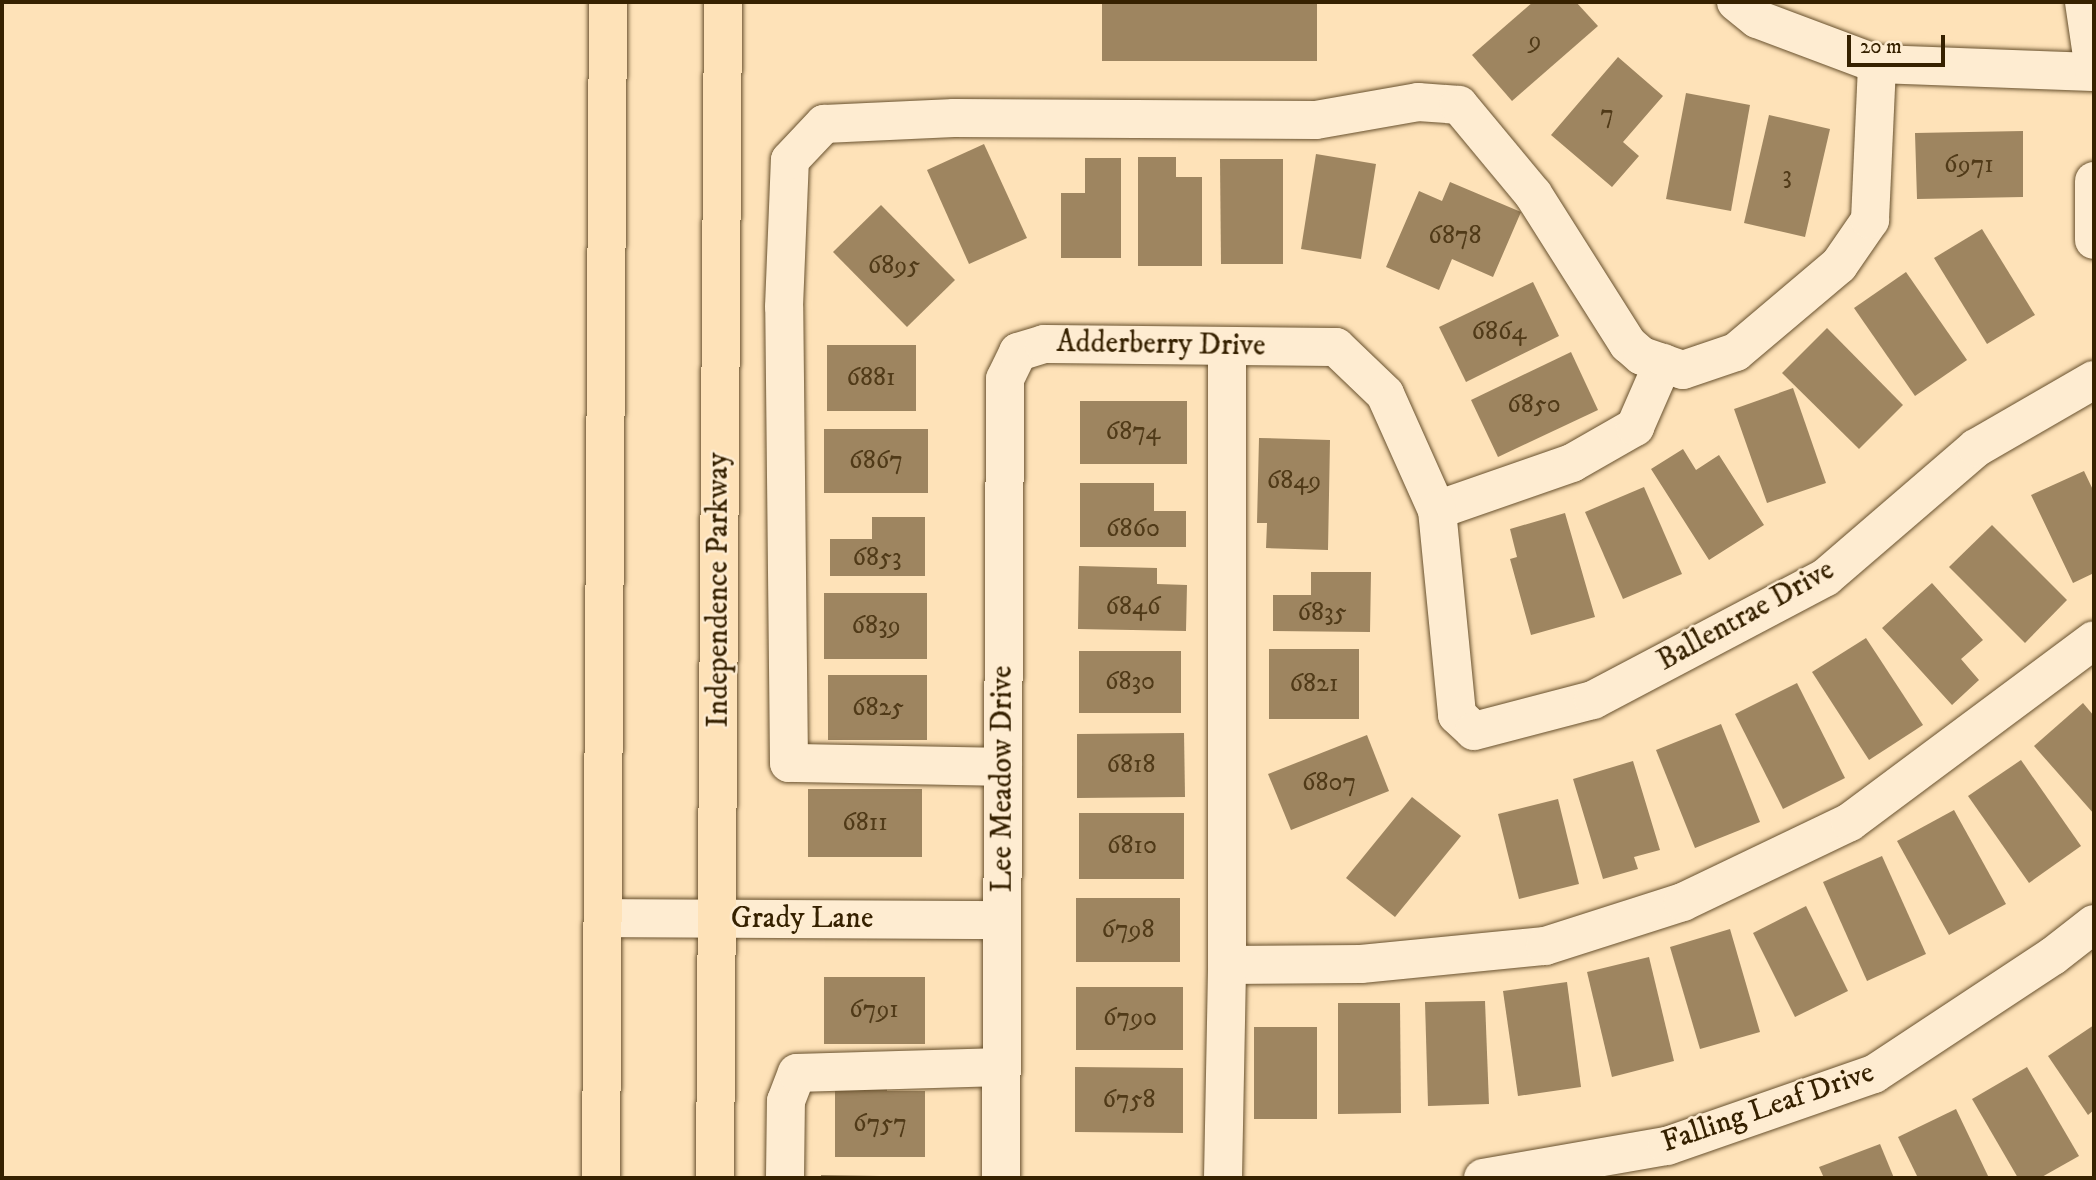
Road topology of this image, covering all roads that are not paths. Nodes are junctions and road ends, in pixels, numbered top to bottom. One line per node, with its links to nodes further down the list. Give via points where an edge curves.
1 (608, 2): 16 (main road)
2 (723, 2): 17 (main road, Independence Parkway)
3 (1736, 2): 5 (street, via 1757,19)
4 (2084, 2): 6 (street)
5 (1877, 64): 6 (street); 10 (street, via 1870,220 1839,265 1736,352 1684,370)
6 (2094, 71)
7 (2094, 181): 8 (street)
8 (2094, 240)
9 (1227, 346): 11 (street, Adderberry Drive, via 1044,344 1018,352); 13 (street, Adderberry Drive, via 1336,347 1385,394); 20 (street)
10 (1663, 363): 13 (street, via 1635,427 1573,463); 15 (street, via 1642,356 1628,344 1533,194 1459,105 1418,102 1317,120 954,118 824,124 790,160 784,307 789,763)
11 (1004, 379): 15 (street, Lee Meadow Drive)
12 (2094, 380): 13 (street, Ballentrae Drive, via 1976,448 1826,576 1593,700 1474,731 1457,715)
13 (1437, 510)
14 (2094, 640): 20 (street, via 1850,822 1684,901 1545,946 1360,964)
15 (1003, 767): 18 (street, Lee Meadow Drive)
16 (603, 918): 17 (street, Grady Lane); 22 (main road)
17 (716, 919): 18 (street, Grady Lane); 23 (main road, Independence Parkway)
18 (1002, 920): 21 (street, Lee Meadow Drive)
19 (2094, 924): 27 (street, Falling Leaf Drive, via 1874,1074 1667,1146)
20 (1227, 965): 26 (street)
21 (1001, 1067): 24 (street, via 797,1073 786,1101); 25 (street, Lee Meadow Drive)
22 (601, 1178)
23 (715, 1178)
24 (785, 1178)
25 (1001, 1178)
26 (1223, 1178)
27 (1483, 1178)

